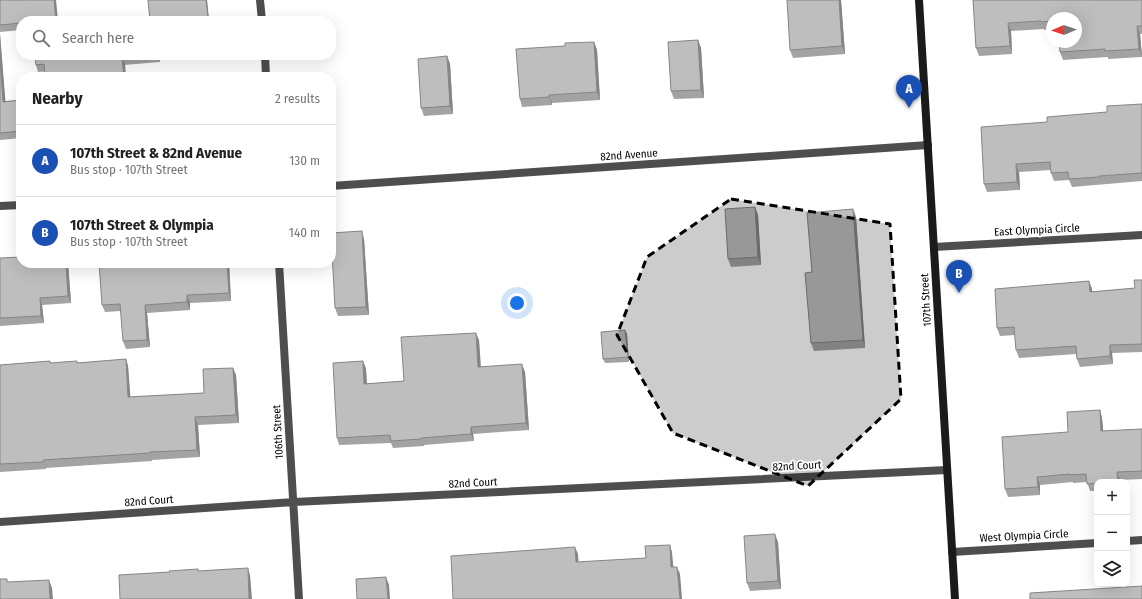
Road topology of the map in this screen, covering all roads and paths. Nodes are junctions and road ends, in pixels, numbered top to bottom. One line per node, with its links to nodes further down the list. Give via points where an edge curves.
1 (260, 0): 3 (street)
2 (919, 0): 6 (street, 107th Street)
3 (262, 16)
4 (265, 60): 5 (street)
5 (266, 72)
6 (928, 145): 7 (street, 82nd Avenue); 11 (street, 107th Street)
7 (336, 186)
8 (16, 205): 9 (street)
9 (0, 206)
10 (1142, 234): 11 (street, East Olympia Circle)
11 (934, 247): 13 (street, 107th Street)
12 (279, 268): 14 (street, 106th Street)
13 (948, 470): 14 (street, 82nd Court); 19 (street, 107th Street)
14 (294, 502): 15 (street, 82nd Court); 20 (street, 106th Street)
15 (0, 522)
16 (1142, 540): 17 (street)
17 (1130, 541)
18 (1094, 543): 19 (street, West Olympia Circle)
19 (952, 552): 21 (street, 107th Street)
20 (299, 599)
21 (955, 599)

